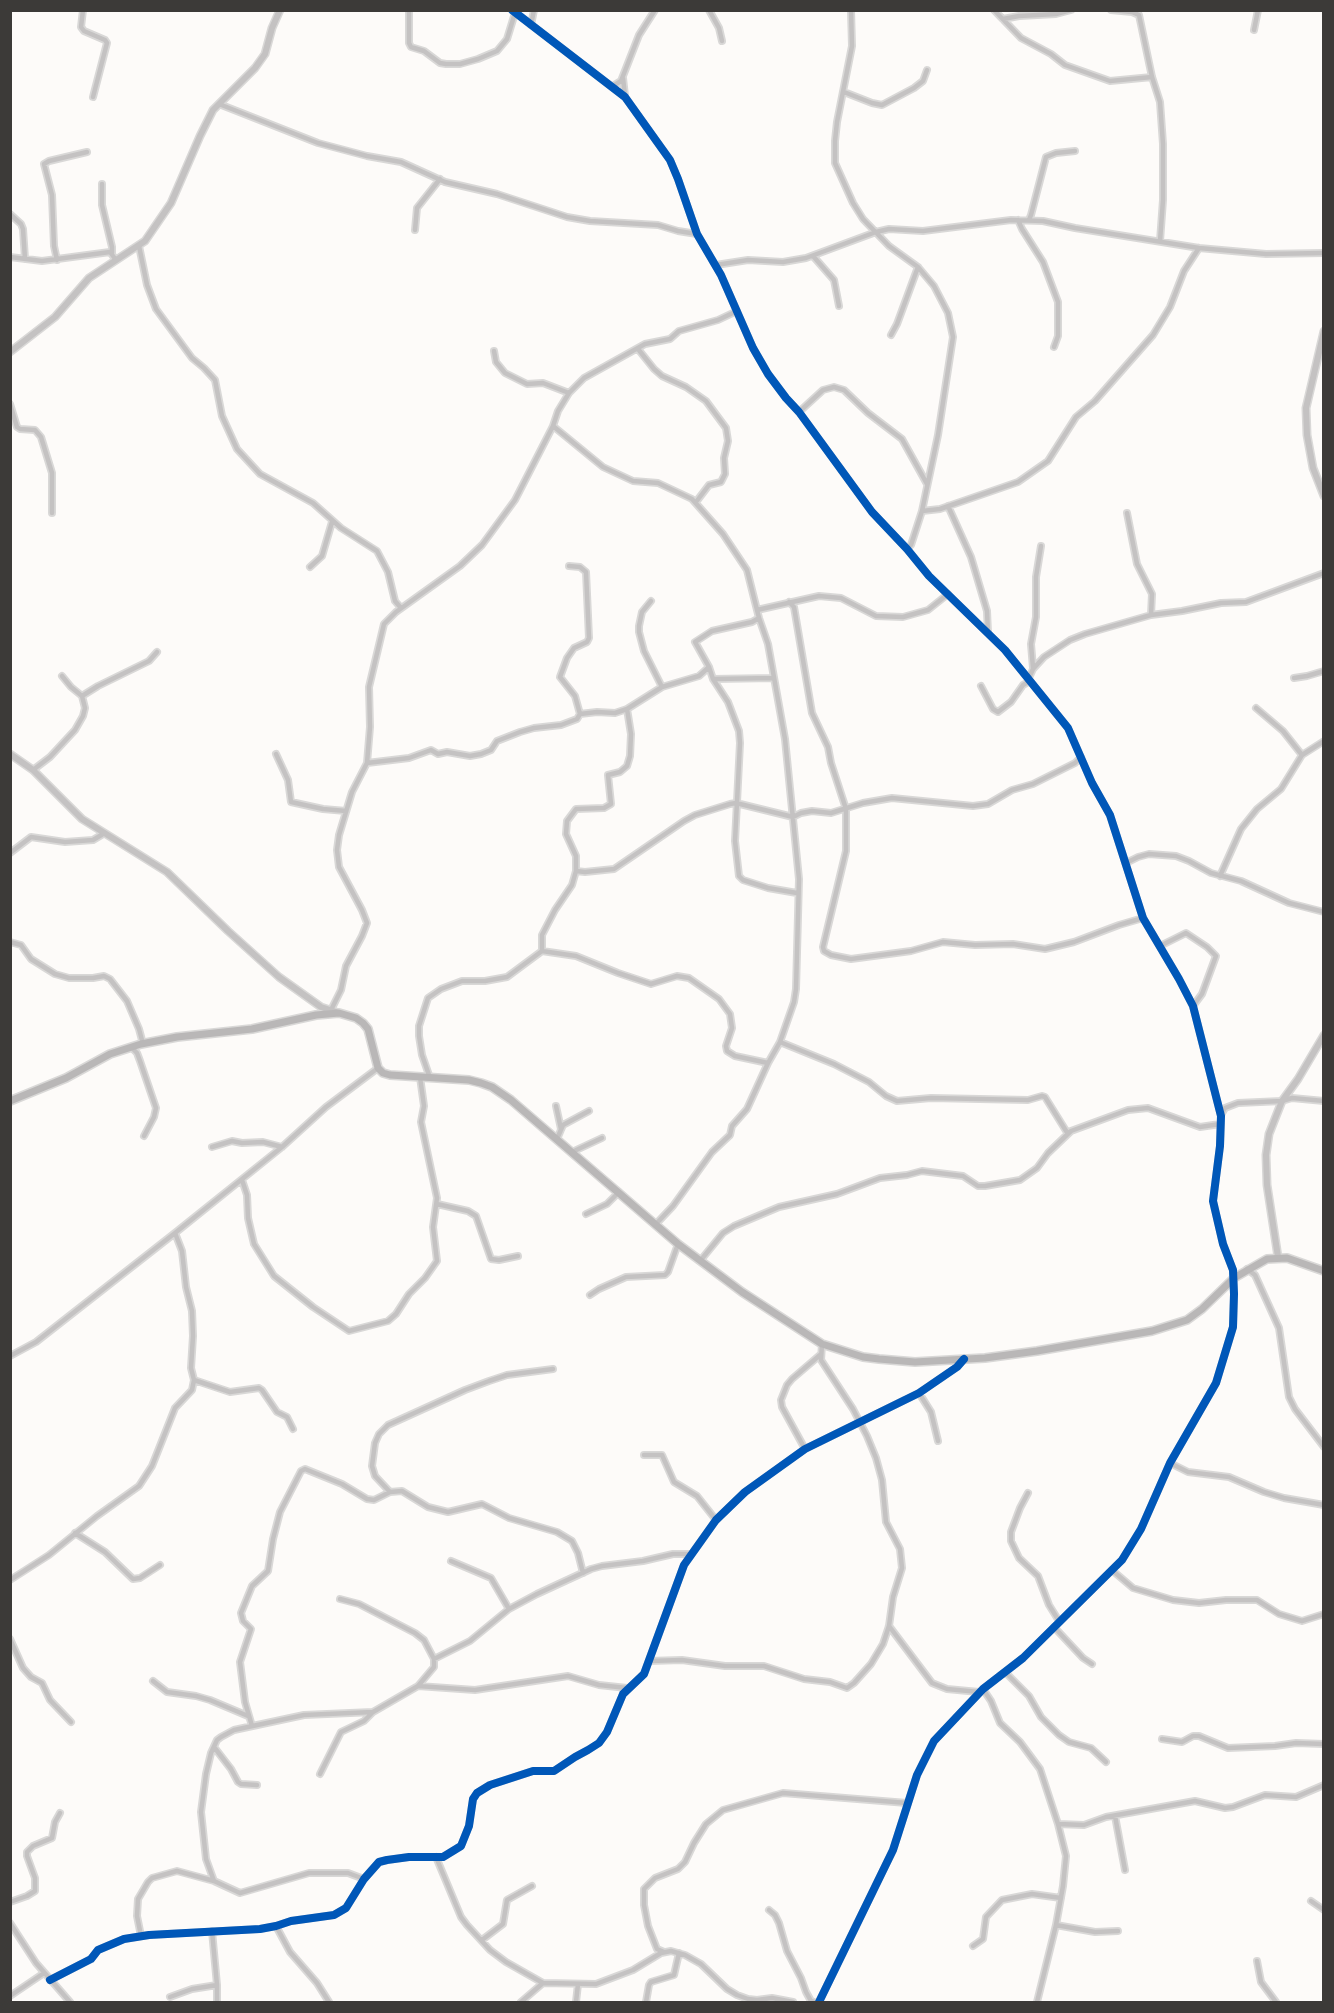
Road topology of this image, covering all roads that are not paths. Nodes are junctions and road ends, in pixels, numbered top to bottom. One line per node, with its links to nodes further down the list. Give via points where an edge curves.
1 (83, 10): 23 (street, via 81,27 107,43)
2 (280, 10): 25 (street, via 265,54)
3 (409, 10): 12 (street, via 411,47 446,64 460,64 497,51 507,39)
4 (534, 10): 15 (street)
5 (662, 10): 13 (street)
6 (708, 10): 17 (street)
7 (851, 10): 22 (street, via 852,46)
8 (994, 10): 14 (street)
9 (1071, 10): 14 (street)
10 (1111, 10): 20 (street, via 1139,15)
11 (1258, 10): 16 (street)
12 (513, 12): 15 (street)
13 (654, 13): 19 (street, via 639,35)
14 (1004, 19): 20 (street, via 1021,38 1074,68 1110,81)
15 (531, 25): 21 (street)
16 (1254, 30)
17 (722, 41)
18 (927, 70): 22 (street, via 923,81 882,105)
19 (623, 76): 21 (street); 24 (street)
20 (1152, 77): 36 (street, via 1160,102 1163,144)
21 (613, 86): 24 (street)
22 (844, 92): 34 (street, via 835,141 836,163 858,213)
23 (93, 97)
24 (626, 97): 35 (street, via 670,160)
25 (219, 104): 28 (street, via 318,143 400,162); 37 (street, via 200,136 171,203)
26 (1075, 151): 32 (street, via 1046,157)
27 (87, 152): 44 (street, via 44,164 52,195)
28 (440, 179): 33 (street, via 417,208); 35 (street, via 567,217 658,225)
29 (102, 184): 40 (street, via 102,205)
30 (10, 214): 43 (street, via 23,229)
31 (1018, 220): 32 (street); 34 (street); 51 (street, via 1043,262 1058,302 1058,336)
32 (1029, 220): 36 (street)
33 (415, 230)
34 (876, 232): 41 (street); 46 (street)
35 (697, 234): 45 (street)
36 (1160, 241): 38 (street)
37 (139, 246): 40 (street); 66 (street, via 156,309 187,352 215,381 222,416 237,449 260,474 313,503)
38 (1199, 248): 39 (street, via 1266,254); 62 (street, via 1150,340 1076,417 1048,460 1018,482)
39 (1323, 252)
40 (114, 256): 44 (street, via 105,253); 54 (street, via 55,316)
41 (813, 256): 45 (street, via 783,262 748,260); 47 (street, via 834,280)
42 (10, 257): 43 (street)
43 (25, 259): 44 (street)
44 (57, 260)
45 (716, 265): 48 (street)
46 (918, 267): 50 (street); 59 (street, via 942,300 953,337)
47 (839, 306)
48 (737, 311): 52 (street); 57 (street, via 763,367)
49 (1323, 332): 60 (street, via 1306,408 1313,468)
50 (891, 335)
51 (1054, 347)
52 (638, 349): 55 (street, via 584,378); 61 (street, via 662,376 706,401 726,429 722,482 709,485)
53 (494, 351): 55 (street, via 496,362 505,373 527,384 543,383)
54 (10, 352)
55 (569, 393): 58 (street)
56 (10, 404): 64 (street, via 17,427 35,430 40,437 52,473)
57 (799, 412): 59 (street, via 824,390 844,390 902,439); 68 (street, via 872,512)
58 (553, 426): 61 (street, via 603,467 633,481 657,483); 75 (street, via 520,492 482,545)
59 (927, 484): 63 (street)
60 (1323, 496)
61 (696, 502): 76 (street, via 743,564)
62 (948, 506): 63 (street); 79 (street, via 972,557 987,610)
63 (922, 511): 68 (street)
64 (52, 513)
65 (1127, 513): 77 (street, via 1136,559 1152,594)
66 (332, 522): 70 (street, via 322,556); 75 (street, via 380,555)
67 (1041, 546): 82 (street, via 1030,644)
68 (907, 549): 72 (street)
69 (569, 566): 94 (street, via 586,572 589,638 574,648 560,677 575,696)
70 (310, 567)
71 (1323, 573): 77 (street, via 1246,602)
72 (948, 594): 74 (street, via 921,613 895,617 876,616 834,597); 79 (street)
73 (651, 601): 90 (street, via 640,619 639,632)
74 (789, 602): 76 (street); 103 (street, via 794,607 812,713 828,747)
75 (401, 608): 100 (street, via 384,624 372,669)
76 (757, 610): 78 (street)
77 (1151, 615): 82 (street, via 1070,640)
78 (759, 618): 81 (street, via 712,631 695,642); 85 (street)
79 (988, 633): 88 (street)
80 (157, 652): 91 (street, via 149,661)
81 (709, 667): 87 (street); 90 (street, via 693,679)
82 (1033, 669): 88 (street)
83 (1323, 671): 86 (street)
84 (62, 676): 91 (street)
85 (774, 678): 87 (street); 105 (street)
86 (1294, 678)
87 (712, 679): 102 (street, via 728,702 739,731)
88 (1029, 679): 89 (street, via 998,712); 99 (street, via 1068,728)
89 (981, 686)
90 (662, 687): 92 (street)
91 (82, 696): 101 (street, via 86,708 80,724)
92 (627, 708): 94 (street, via 615,713); 109 (street, via 630,756 627,766 608,775 610,804 604,808 576,809 567,821 566,834 576,856)
93 (1256, 708): 98 (street, via 1283,731)
94 (580, 714): 100 (street, via 561,725 534,728 497,741 491,750 481,754 438,754 431,750 409,758)
95 (1323, 741): 98 (street)
96 (10, 754): 101 (street)
97 (276, 754): 104 (street, via 288,780 291,802)
98 (1302, 755): 110 (street, via 1281,789 1257,809 1242,829)
99 (1082, 757): 103 (street, via 988,804 892,798); 108 (street, via 1110,815)
100 (367, 763): 104 (street)
101 (33, 770): 106 (street)
102 (736, 803): 105 (street); 109 (street, via 695,815 614,869); 111 (street, via 736,863 740,879)
103 (846, 809): 105 (street, via 831,813 812,811); 113 (street, via 846,851 823,947 831,955 860,959 943,942 1045,949)
104 (346, 811): 118 (street, via 337,860 366,923)
105 (793, 817): 111 (street)
106 (102, 834): 107 (street, via 93,840 65,842 31,837); 118 (street, via 167,872 279,977)
107 (10, 853)
108 (1126, 863): 110 (street, via 1149,854 1168,855); 113 (street)
109 (576, 870): 116 (street, via 572,885 542,935)
110 (1220, 876): 112 (street)
111 (797, 894): 121 (street, via 796,988)
112 (1323, 912)
113 (1143, 918): 115 (street)
114 (10, 942): 122 (street, via 21,945 31,960 55,974 110,979 127,1001)
115 (1160, 946): 117 (street); 117 (street, via 1186,933 1216,956 1202,994)
116 (542, 951): 125 (street, via 576,956 651,984 677,976 689,978 719,999 730,1014 732,1028 726,1051); 128 (street, via 507,977 462,981 428,998 419,1036)
117 (1193, 1006): 134 (street)
118 (331, 1011): 119 (street)
119 (339, 1013): 122 (main road); 126 (main road, via 356,1018 368,1029)
120 (1323, 1035): 130 (street)
121 (780, 1042): 125 (street); 137 (street, via 834,1064 897,1101 1028,1100 1042,1096)
122 (142, 1044): 123 (main road); 124 (street)
123 (131, 1047): 124 (street); 129 (main road)
124 (140, 1061): 138 (street, via 156,1108)
125 (768, 1063): 148 (street, via 730,1135)
126 (378, 1068): 127 (main road, via 390,1075); 142 (street)
127 (420, 1077): 128 (main road); 146 (street, via 424,1106 421,1122)
128 (430, 1078): 140 (main road, via 482,1083 511,1100)
129 (10, 1101)
130 (1282, 1101): 131 (street); 134 (street, via 1230,1105); 152 (street, via 1269,1134 1266,1155 1269,1210)
131 (1323, 1101)
132 (556, 1106): 136 (street)
133 (589, 1111): 136 (street, via 566,1122)
134 (1221, 1116): 135 (street)
135 (1220, 1124): 137 (street, via 1200,1127 1148,1108 1137,1108 1078,1127); 156 (street, via 1213,1201)
136 (561, 1129): 140 (street)
137 (1068, 1134): 153 (street, via 1020,1180 978,1186 963,1176 922,1171 880,1178 837,1194 778,1208 734,1226 723,1233)
138 (144, 1136)
139 (602, 1138): 143 (street)
140 (557, 1139): 143 (main road)
141 (212, 1147): 142 (street, via 232,1141)
142 (282, 1147): 144 (street)
143 (572, 1152): 145 (main road)
144 (242, 1180): 146 (street, via 251,1235 271,1272 349,1331 392,1319 435,1267 433,1227); 149 (street)
145 (619, 1192): 147 (street, via 607,1204); 148 (main road)
146 (437, 1204): 151 (street, via 476,1216 491,1259)
147 (586, 1214)
148 (656, 1224): 150 (main road)
149 (176, 1233): 160 (street, via 36,1342); 163 (street, via 192,1311 190,1368)
150 (678, 1244): 153 (main road); 157 (street, via 665,1275 626,1277)
151 (518, 1256)
152 (1278, 1257): 154 (main road); 155 (main road)
153 (700, 1261): 158 (main road)
154 (1247, 1269): 156 (main road); 168 (street, via 1255,1275 1280,1328 1295,1409)
155 (1323, 1271)
156 (1234, 1278): 161 (main road, via 1202,1309 1172,1326 1036,1351); 171 (street, via 1233,1327 1226,1355 1216,1383)
157 (590, 1295)
158 (822, 1344): 159 (street); 161 (main road, via 863,1357 891,1360)
159 (820, 1355): 165 (street); 169 (street, via 792,1379 781,1400)
160 (10, 1356)
161 (964, 1359): 164 (street)
162 (553, 1369): 172 (street, via 489,1381 388,1425 375,1443 372,1466 375,1476)
163 (194, 1380): 166 (street, via 230,1392 259,1388 277,1412 287,1417); 176 (street, via 192,1390 171,1416 147,1477)
164 (919, 1393): 165 (street); 167 (street, via 931,1412)
165 (860, 1422): 169 (street); 187 (street, via 879,1468 886,1522 902,1557)
166 (293, 1429)
167 (938, 1442)
168 (1323, 1447)
169 (805, 1449): 175 (street, via 745,1492)
170 (644, 1455): 175 (street, via 662,1455 675,1484 698,1496)
171 (1170, 1463): 174 (street, via 1188,1472 1229,1477 1274,1495); 180 (street, via 1141,1529)
172 (390, 1492): 181 (street, via 402,1491 437,1511 482,1504 509,1518 557,1532 572,1541); 199 (street, via 367,1499 308,1469 301,1471 278,1519 268,1571 252,1586 241,1613 251,1629 240,1662)
173 (1028, 1493): 186 (street, via 1011,1532 1011,1541 1019,1558 1038,1576)
174 (1323, 1505)
175 (716, 1520): 177 (street)
176 (75, 1533): 179 (street, via 105,1552 135,1579); 182 (street)
177 (691, 1554): 181 (street, via 611,1564); 191 (street)
178 (451, 1561): 184 (street, via 491,1578)
179 (160, 1565)
180 (1113, 1571): 185 (street, via 1133,1588 1173,1600 1257,1600 1279,1614 1302,1621); 186 (street)
181 (583, 1573): 184 (street)
182 (10, 1580)
183 (340, 1599): 190 (street, via 359,1604 415,1633 424,1640)
184 (509, 1609): 190 (street, via 476,1637)
185 (1323, 1614)
186 (1059, 1621): 188 (street)
187 (889, 1626): 191 (street, via 876,1657 847,1688 764,1666); 197 (street, via 932,1683 947,1689)
188 (1054, 1627): 192 (street); 193 (street)
189 (10, 1639): 200 (street, via 23,1668 42,1683 50,1700)
190 (434, 1659): 195 (street, via 434,1667)
191 (649, 1661): 196 (street, via 644,1674)
192 (1092, 1664)
193 (1005, 1672): 197 (street); 205 (street, via 1059,1735 1091,1748)
194 (153, 1681): 199 (street, via 167,1692 210,1700)
195 (418, 1686): 196 (street, via 475,1690 568,1676); 198 (street)
196 (627, 1688): 213 (street, via 599,1743 554,1772 533,1771 483,1788 473,1799 461,1846 443,1857)
197 (981, 1690): 209 (street, via 934,1741); 212 (street, via 991,1701 1000,1723 1040,1769)
198 (373, 1712): 201 (street, via 304,1716); 206 (street, via 364,1721 341,1731)
199 (248, 1716): 201 (street)
200 (71, 1722)
201 (252, 1726): 204 (street, via 226,1734)
202 (1162, 1739): 203 (street, via 1182,1742 1199,1736 1228,1748)
203 (1323, 1744)
204 (214, 1747): 207 (street, via 238,1782); 216 (street, via 201,1812 206,1859)
205 (1106, 1762)
206 (320, 1774)
207 (257, 1785)
208 (1323, 1785): 211 (street, via 1296,1797 1265,1795 1233,1807 1195,1801)
209 (907, 1803): 230 (street, via 783,1793 723,1810 706,1824 685,1862 655,1878 644,1889 648,1926); 242 (street, via 893,1850)
210 (60, 1813): 220 (street, via 52,1838 27,1852 35,1891)
211 (1115, 1816): 212 (street, via 1084,1825); 214 (street)
212 (1058, 1824): 218 (street, via 1066,1856)
213 (435, 1857): 215 (street, via 379,1862); 229 (street, via 461,1917)
214 (1125, 1870)
215 (364, 1879): 216 (street, via 348,1873 309,1873 240,1893); 225 (street, via 342,1912)
216 (214, 1881): 228 (street, via 182,1871 152,1878 138,1899)
217 (532, 1886): 229 (street, via 507,1900 505,1921)
218 (1061, 1898): 224 (street); 231 (street, via 1032,1894 1002,1900 986,1917 983,1939)
219 (1311, 1901): 222 (street)
220 (10, 1902)
221 (769, 1910): 251 (street, via 806,1992 811,2001)
222 (1323, 1910)
223 (10, 1923): 236 (street)
224 (1056, 1925): 227 (street, via 1095,1932); 253 (street)
225 (276, 1926): 226 (street); 246 (street, via 290,1952)
226 (212, 1931): 228 (street); 240 (street)
227 (1118, 1931)
228 (141, 1936): 237 (street, via 98,1950 91,1959)
229 (482, 1940): 238 (street, via 506,1962)
230 (655, 1944): 232 (street); 234 (street)
231 (973, 1946)
232 (664, 1952): 233 (street); 234 (street)
233 (679, 1953): 249 (street, via 674,1975 651,1982); 250 (street, via 700,1964 737,1995)
234 (653, 1958): 239 (street, via 603,1982)
235 (1257, 1960): 254 (street, via 1261,1982)
236 (44, 1973): 237 (street); 241 (street)
237 (50, 1980): 244 (street)
238 (543, 1983): 239 (street); 247 (street)
239 (578, 1984): 248 (street)
240 (217, 1985): 243 (street); 245 (street)
241 (10, 1996)
242 (823, 1996): 251 (street); 252 (street)
243 (170, 1997)
244 (70, 2002)
245 (217, 2002)
246 (329, 2002)
247 (521, 2002)
248 (576, 2002)
249 (646, 2002)
250 (793, 2002)
251 (817, 2002)
252 (826, 2002)
253 (1037, 2002)
254 (1276, 2002)

